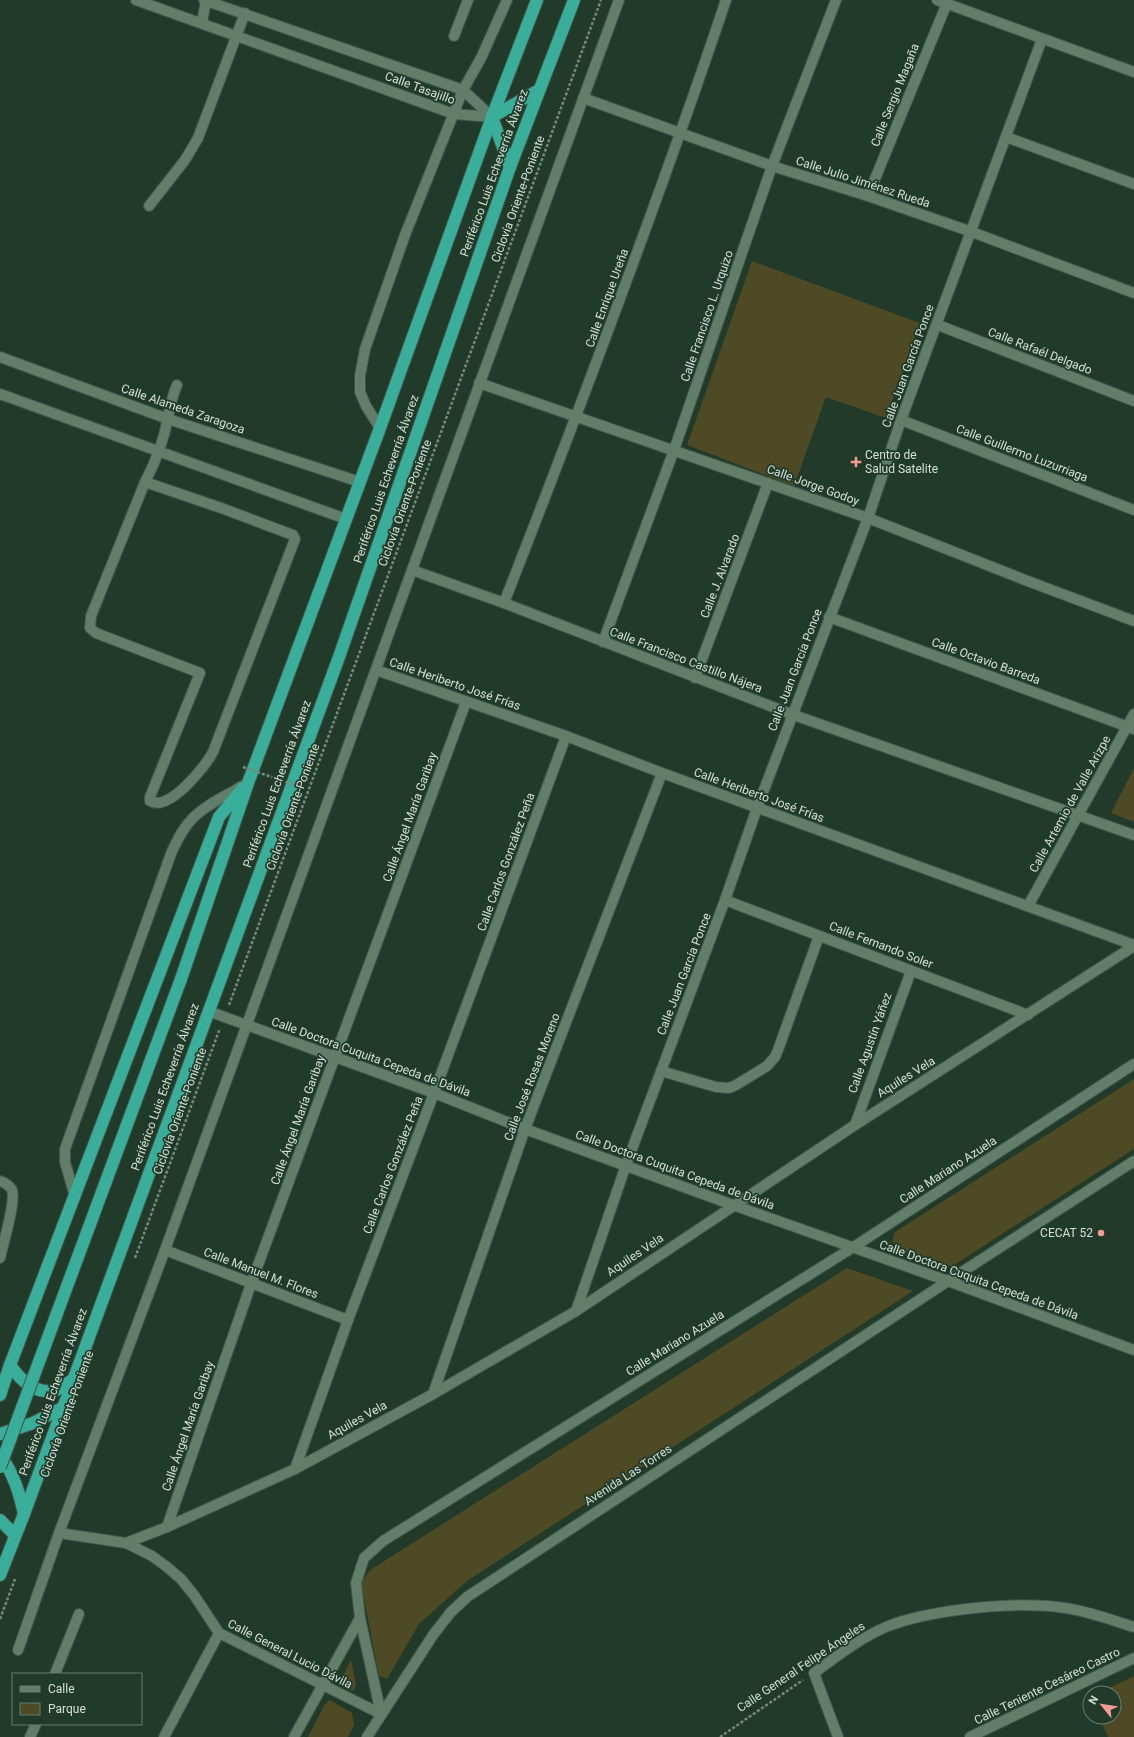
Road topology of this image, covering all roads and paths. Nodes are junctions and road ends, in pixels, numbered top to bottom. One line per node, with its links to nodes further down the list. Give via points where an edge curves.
1 (136, 0): 13 (street, Calle Tasajillo)
2 (205, 0): 12 (street, Calle Tasajillo); 13 (street)
3 (468, 0): 15 (street)
4 (506, 0): 18 (street, via 481,58)
5 (537, 0): 22 (highway, Periférico Luis Echeverría Álvarez)
6 (574, 0): 19 (highway, Periférico Luis Echeverría Álvarez)
7 (601, 0): 76 (path, Ciclovía Oriente-Poniente)
8 (619, 0): 20 (street)
9 (726, 0): 23 (street, Calle Enrique Ureña)
10 (836, 0): 25 (street, Calle Francisco L. Urquizo)
11 (942, 2): 16 (street); 28 (street, Calle Sergio Magaña)
12 (245, 14): 14 (street); 18 (street, Calle Tasajillo)
13 (202, 24): 14 (street, Calle Tasajillo)
14 (237, 36): 21 (street, Calle Tasajillo); 29 (street, via 198,138 185,160)
15 (454, 36)
16 (1042, 39): 17 (street); 24 (street, Calle Juan García Ponce)
17 (1134, 72)
18 (463, 90): 21 (street); 22 (street, Calle Tasajillo)
19 (539, 90): 22 (highway); 26 (highway, Periférico Luis Echeverría Álvarez)
20 (583, 98): 23 (street, Calle Julio Jiménez Rueda); 34 (street)
21 (454, 114): 22 (street, Calle Tasajillo); 41 (street, via 405,235 365,349 360,392)
22 (492, 117): 26 (highway); 41 (highway, Periférico Luis Echeverría Álvarez)
23 (681, 134): 25 (street, Calle Julio Jiménez Rueda); 38 (street, Calle Enrique Ureña)
24 (1006, 137): 27 (street); 30 (street, Calle Juan García Ponce)
25 (772, 166): 28 (street, Calle Julio Jiménez Rueda); 42 (street, Calle Francisco L. Urquizo)
26 (510, 167): 74 (highway, Periférico Luis Echeverría Álvarez, via 339,657)
27 (1134, 184)
28 (868, 196): 30 (street, Calle Julio Jiménez Rueda)
29 (149, 206)
30 (972, 232): 31 (street, Calle Julio Jiménez Rueda); 32 (street, Calle Juan García Ponce)
31 (1134, 293)
32 (938, 325): 37 (street, Calle Rafaél Delgado); 40 (street, Calle Juan García Ponce)
33 (0, 357): 39 (street, Calle Alameda Zaragoza)
34 (479, 384): 38 (street, Calle Jorge Godoy); 50 (street)
35 (177, 385): 39 (street, via 170,402)
36 (0, 394): 43 (street)
37 (1134, 401)
38 (577, 416): 42 (street, Calle Jorge Godoy); 51 (street, Calle Enrique Ureña)
39 (168, 419): 43 (street); 45 (street, Calle Alameda Zaragoza)
40 (902, 420): 47 (street, Calle Guillermo Luzurriaga); 48 (street, Calle Juan García Ponce)
41 (380, 428): 45 (highway, Periférico Luis Echeverría Álvarez)
42 (674, 450): 46 (street, Calle Jorge Godoy); 54 (street, Calle Francisco L. Urquizo)
43 (157, 452): 44 (street); 49 (street)
44 (145, 482): 44 (street, via 260,521 293,535 295,539 213,752 201,771 169,800 159,803 150,801 150,797 200,673 96,633 90,628 89,622)
45 (360, 482): 49 (highway, Periférico Luis Echeverría Álvarez)
46 (768, 483): 48 (street, Calle Jorge Godoy); 56 (street, Calle J. Alvarado)
47 (1134, 510)
48 (868, 518): 52 (street, Calle Juan García Ponce); 53 (street, Calle Jorge Godoy)
49 (346, 520): 64 (highway, Periférico Luis Echeverría Álvarez)
50 (412, 570): 51 (street, Calle Francisco Castillo Nájera); 55 (street)
51 (504, 603): 54 (street, Calle Francisco Castillo Nájera)
52 (829, 617): 58 (street, Calle Juan García Ponce); 60 (street, Calle Octavio Barreda)
53 (1134, 621)
54 (603, 642): 56 (street, Calle Francisco Castillo Nájera)
55 (376, 670): 57 (street, Calle Heriberto José Frías); 77 (street)
56 (695, 678): 58 (street, Calle Francisco Castillo Nájera)
57 (466, 702): 61 (street, Calle Heriberto José Frías); 78 (street, Calle Ángel María Garibay)
58 (792, 714): 66 (street, Calle Juan García Ponce); 67 (street, Calle Francisco Castillo Nájera)
59 (1134, 714): 60 (street, Calle Artemio de Valle Arizpe)
60 (1131, 728): 67 (street, Calle Artemio de Valle Arizpe)
61 (566, 736): 63 (street, Calle Heriberto José Frías); 81 (street, Calle Carlos González Peña)
62 (243, 767): 65 (path, bridge)
63 (662, 773): 66 (street, Calle Heriberto José Frías); 83 (street, Calle José Rosas Moreno)
64 (248, 783): 87 (highway, via 219,817); 87 (street, via 193,818 181,832 172,851 65,1149 65,1162); 105 (highway, Periférico Luis Echeverría Álvarez, bridge, via 181,979)
65 (304, 788)
66 (757, 808): 69 (street, Calle Juan García Ponce); 70 (street, Calle Heriberto José Frías)
67 (1078, 815): 68 (street, Calle Francisco Castillo Nájera); 70 (street, Calle Artemio de Valle Arizpe)
68 (1134, 835)
69 (725, 900): 71 (street, Calle Fernando Soler); 80 (street, Calle Juan García Ponce)
70 (1028, 906): 72 (street, Calle Heriberto José Frías)
71 (818, 936): 73 (street, Calle Fernando Soler); 80 (street, via 778,1050 767,1066 736,1085 723,1089)
72 (1134, 945): 75 (street, Aquiles Vela)
73 (911, 971): 75 (street, Calle Fernando Soler); 82 (street, Calle Agustín Yáñez)
74 (208, 1011): 76 (street, Calle Doctora Cuquita Cepeda de Dávila); 99 (highway, Periférico Luis Echeverría Álvarez)
75 (1028, 1015): 82 (street, Aquiles Vela)
76 (225, 1017): 77 (street, Calle Doctora Cuquita Cepeda de Dávila); 92 (path, Ciclovía Oriente-Poniente)
77 (246, 1025): 78 (street, Calle Doctora Cuquita Cepeda de Dávila); 90 (street)
78 (335, 1058): 81 (street, Calle Doctora Cuquita Cepeda de Dávila); 94 (street, Calle Ángel María Garibay)
79 (1134, 1064): 89 (street, Calle Mariano Azuela)
80 (661, 1071): 85 (street, Calle Juan García Ponce)
81 (434, 1093): 83 (street, Calle Doctora Cuquita Cepeda de Dávila); 96 (street, Calle Carlos González Peña)
82 (855, 1125): 88 (street, Aquiles Vela)
83 (525, 1128): 85 (street, Calle Doctora Cuquita Cepeda de Dávila); 100 (street, Calle José Rosas Moreno)
84 (1134, 1161): 93 (street, Avenida Las Torres)
85 (626, 1166): 88 (street, Calle Doctora Cuquita Cepeda de Dávila); 95 (street, Calle Juan García Ponce)
86 (0, 1181): 91 (street, via 12,1189 13,1199)
87 (75, 1197): 98 (highway)
88 (733, 1205): 89 (street, Calle Doctora Cuquita Cepeda de Dávila); 95 (street, Aquiles Vela)
89 (852, 1248): 93 (street, Calle Doctora Cuquita Cepeda de Dávila); 116 (street, Calle Mariano Azuela, via 383,1541 364,1558 356,1583)
90 (165, 1250): 94 (street, Calle Manuel M. Flores); 110 (street)
91 (0, 1258)
92 (133, 1262)
93 (948, 1281): 97 (street, Calle Doctora Cuquita Cepeda de Dávila); 125 (street, Avenida Las Torres, via 467,1597 433,1635)
94 (251, 1284): 96 (street, Calle Manuel M. Flores); 109 (street, Calle Ángel María Garibay)
95 (576, 1311): 100 (street, Aquiles Vela)
96 (348, 1320): 106 (street, Calle Carlos González Peña)
97 (1134, 1350)
98 (10, 1365): 99 (highway, via 25,1384 48,1391 60,1388); 101 (highway)
99 (72, 1380): 102 (highway, Periférico Luis Echeverría Álvarez)
100 (432, 1394): 106 (street, Aquiles Vela)
101 (0, 1395)
102 (62, 1408): 103 (highway, via 33,1423); 107 (highway, Periférico Luis Echeverría Álvarez)
103 (0, 1434)
104 (0, 1455): 107 (highway, via 17,1486)
105 (0, 1467)
106 (295, 1469): 109 (street, Aquiles Vela)
107 (24, 1514): 111 (highway, Periférico Luis Echeverría Álvarez)
108 (0, 1520): 111 (highway)
109 (167, 1527): 112 (street, Aquiles Vela)
110 (59, 1533): 112 (street); 120 (street)
111 (15, 1535): 113 (highway, Periférico Luis Echeverría Álvarez)
112 (126, 1543): 119 (street, Calle General Lucio Dávila, via 162,1563 181,1579)
113 (0, 1575)
114 (17, 1575): 117 (path)
115 (79, 1614): 123 (street)
116 (360, 1618): 124 (street); 125 (street, Calle Mariano Azuela)
117 (0, 1619)
118 (1134, 1627): 122 (street, Calle General Felipe Ángeles, via 1093,1614 1049,1606 988,1607 911,1619 885,1628 852,1646)
119 (219, 1634): 124 (street, Calle General Lucio Dávila); 128 (street)
120 (18, 1650)
121 (1134, 1658): 133 (street, Calle Teniente Cesáreo Castro)
122 (814, 1672): 131 (path, Calle General Felipe Ángeles); 132 (street)
123 (55, 1673)
124 (322, 1685): 125 (street, Calle General Lucio Dávila); 129 (street)
125 (381, 1714): 130 (street, Avenida Las Torres)
126 (36, 1725): 127 (street)
127 (30, 1737)
128 (164, 1737)
129 (294, 1737)
130 (367, 1737)
131 (720, 1737)
132 (838, 1737)
133 (970, 1737)

